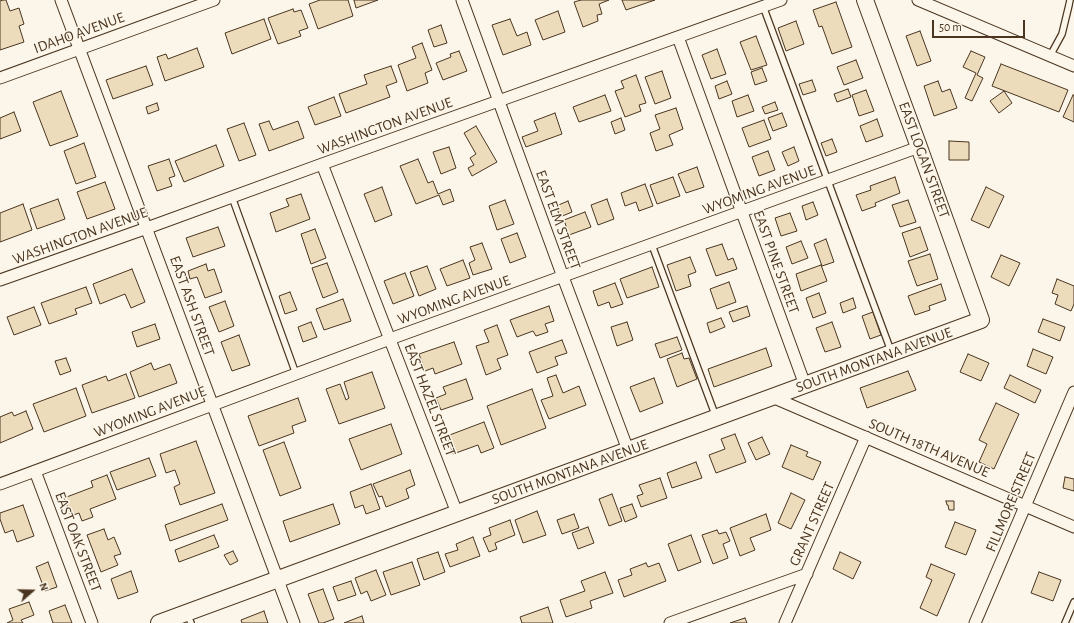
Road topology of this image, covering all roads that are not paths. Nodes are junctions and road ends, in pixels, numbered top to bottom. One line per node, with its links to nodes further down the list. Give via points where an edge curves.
1 (61, 0): 10 (street, EAST ASH STREET)
2 (214, 0): 10 (street, IDAHO AVENUE)
3 (462, 0): 14 (street, EAST ELM STREET)
4 (780, 0): 8 (street, WASHINGTON AVENUE)
5 (865, 0): 15 (street, EAST LOGAN STREET)
6 (918, 0): 11 (street)
7 (1070, 0): 11 (lane, via 1062,34)
8 (763, 6): 9 (street, WASHINGTON AVENUE); 17 (lane)
9 (678, 37): 14 (street, WASHINGTON AVENUE); 19 (street, EAST PINE STREET)
10 (79, 49): 13 (street, IDAHO AVENUE); 20 (street, EAST ASH STREET)
11 (1050, 56): 12 (street)
12 (1074, 66)
13 (0, 78)
14 (499, 101): 16 (street, WASHINGTON AVENUE); 22 (street, EAST ELM STREET)
15 (919, 148): 17 (street, WYOMING AVENUE); 24 (street, EAST LOGAN STREET)
16 (322, 164): 18 (street, WASHINGTON AVENUE); 25 (street, EAST HAZEL STREET)
17 (828, 181): 19 (street, WYOMING AVENUE); 26 (lane)
18 (232, 197): 20 (street, WASHINGTON AVENUE); 27 (lane)
19 (742, 212): 21 (street, WYOMING AVENUE); 28 (street, EAST PINE STREET)
20 (147, 228): 23 (street, WASHINGTON AVENUE); 31 (street, EAST ASH STREET)
21 (652, 245): 22 (street, WYOMING AVENUE); 32 (lane)
22 (563, 277): 25 (street, WYOMING AVENUE); 34 (street, EAST ELM STREET)
23 (0, 280)
24 (981, 320): 26 (street, SOUTH MONTANA AVENUE)
25 (390, 339): 27 (street, WYOMING AVENUE); 38 (street, EAST HAZEL STREET)
26 (892, 353): 28 (street, SOUTH MONTANA AVENUE)
27 (296, 374): 31 (street, WYOMING AVENUE)
28 (805, 385): 30 (street, SOUTH MONTANA AVENUE)
29 (1074, 392): 37 (street, FILLMORE STREET)
30 (772, 397): 32 (street, SOUTH MONTANA AVENUE); 33 (street, SOUTH 18TH AVENUE)
31 (213, 404): 35 (street, WYOMING AVENUE); 41 (street, EAST ASH STREET)
32 (716, 418): 34 (street, SOUTH MONTANA AVENUE)
33 (866, 438): 37 (street, SOUTH 18TH AVENUE); 40 (street, GRANT STREET)
34 (628, 450): 38 (street, SOUTH MONTANA AVENUE)
35 (35, 472): 36 (street, WYOMING AVENUE); 44 (street, EAST OAK STREET)
36 (0, 484)
37 (1025, 506): 39 (street, SOUTH 18TH AVENUE); 49 (street, FILLMORE STREET)
38 (457, 513): 41 (street, SOUTH MONTANA AVENUE)
39 (1074, 527)
40 (806, 574): 47 (street); 48 (street, GRANT STREET)
41 (278, 579): 43 (street, SOUTH MONTANA AVENUE); 46 (street, EAST ASH STREET)
42 (1074, 602): 50 (lane)
43 (189, 618): 45 (street, SOUTH MONTANA AVENUE)
44 (92, 623)
45 (159, 623)
46 (294, 623)
47 (670, 623)
48 (785, 623)
49 (975, 623)
50 (1065, 623)

